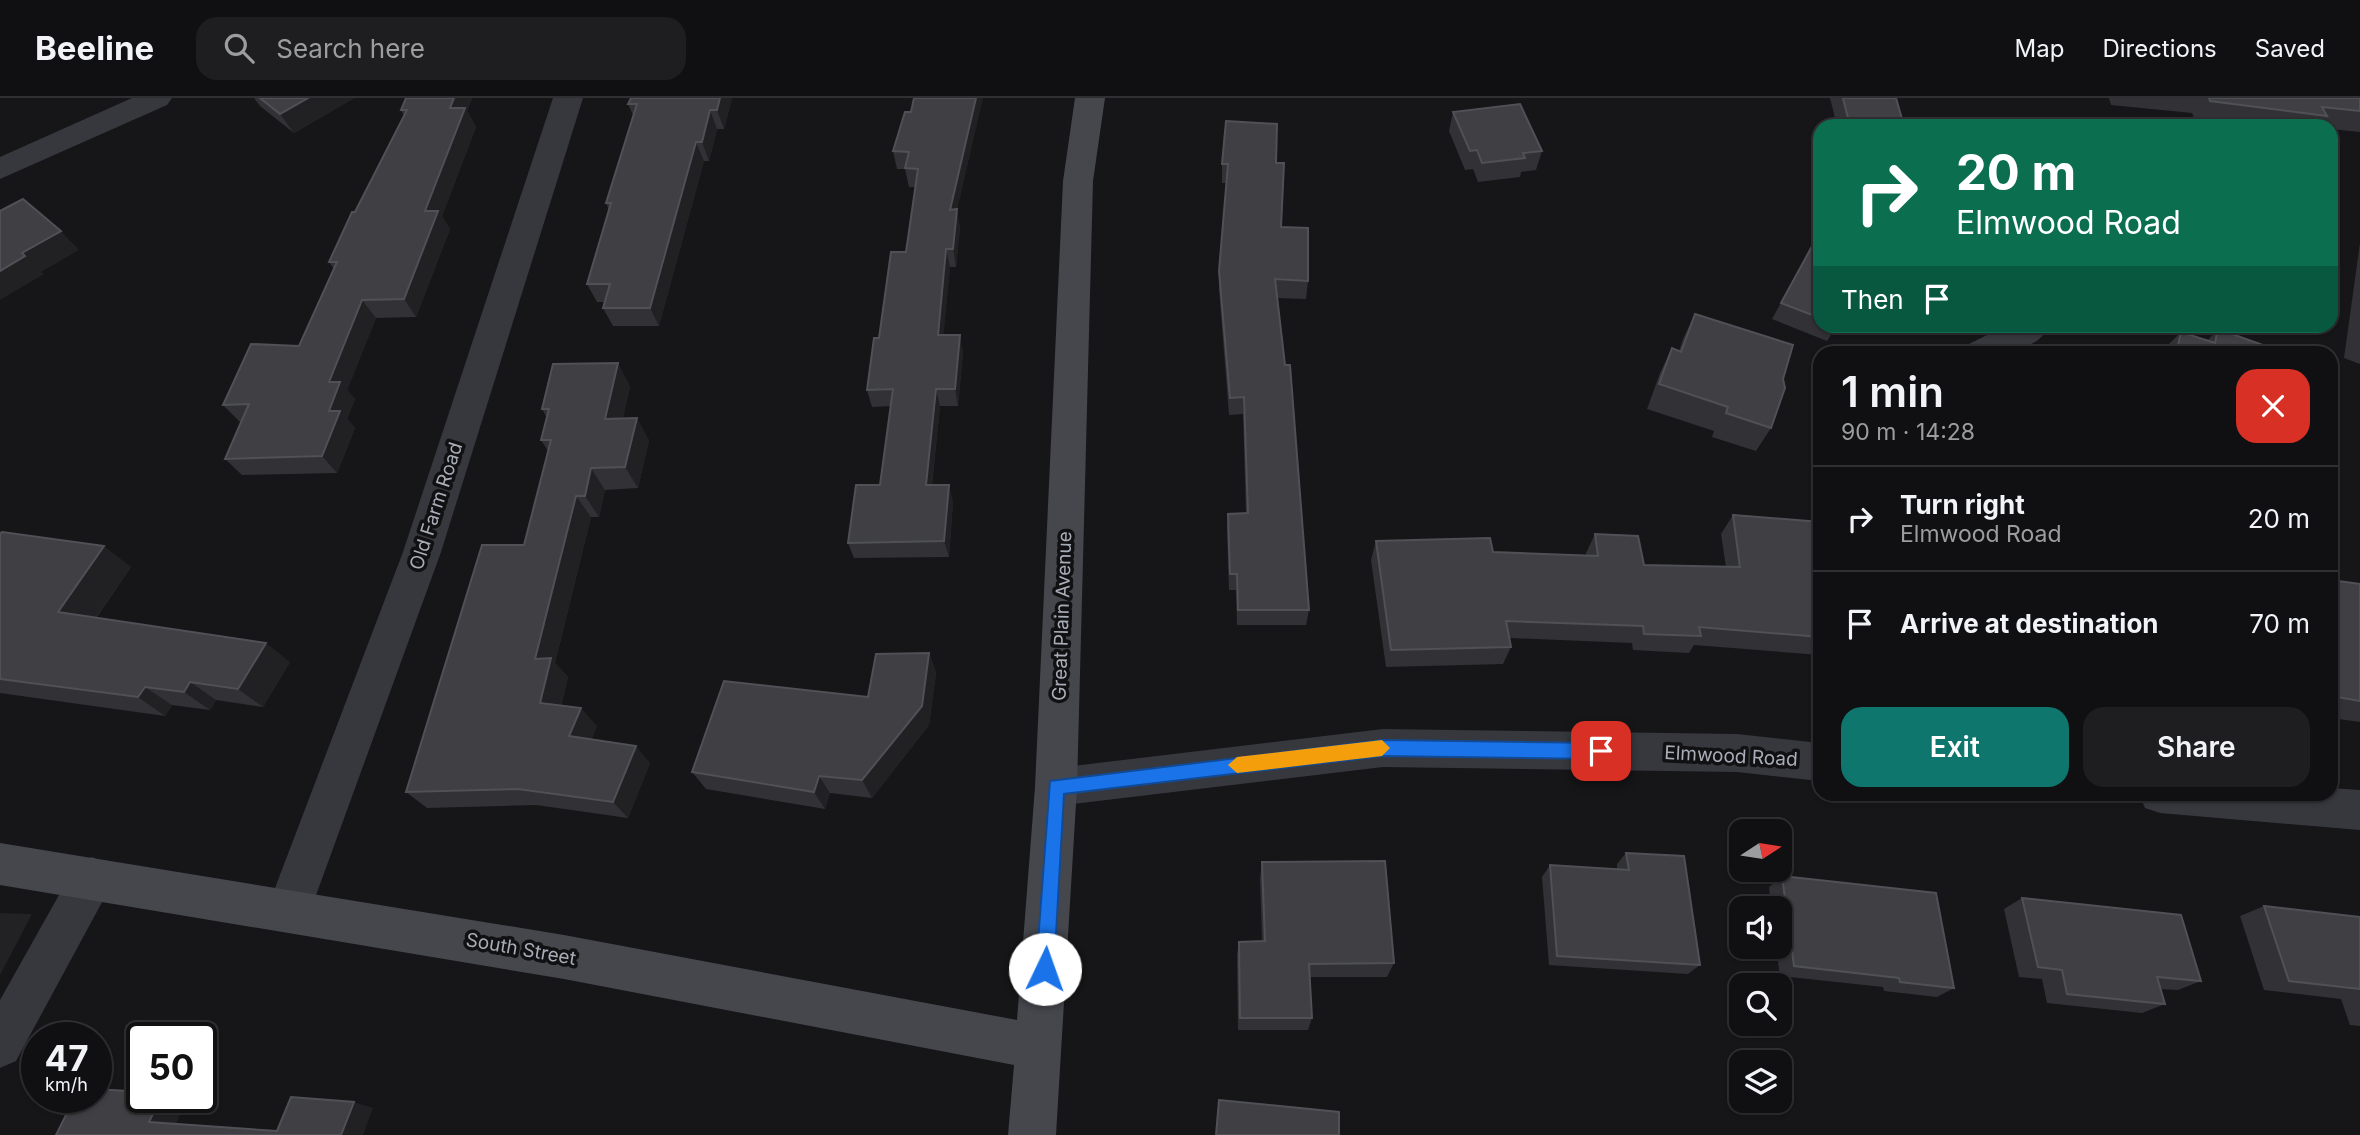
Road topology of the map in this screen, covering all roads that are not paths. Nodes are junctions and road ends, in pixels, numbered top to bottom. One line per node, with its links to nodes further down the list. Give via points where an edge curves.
1 (157, 98): 4 (street)
2 (568, 98): 13 (street, Old Farm Road, via 422,552)
3 (1090, 98): 8 (main road, Great Plain Avenue, via 1078,181)
4 (0, 169)
5 (2020, 333): 6 (street)
6 (1994, 346)
7 (1813, 761): 8 (street, Elmwood Road, via 1737,753 1383,748)
8 (1056, 787): 15 (main road, Great Plain Avenue)
9 (2248, 801): 10 (street)
10 (2360, 810)
11 (0, 864): 12 (main road, South Street)
12 (92, 878): 13 (main road, South Street); 14 (street)
13 (289, 909): 15 (main road, South Street)
14 (0, 1045)
15 (1040, 1047): 16 (main road, Great Plain Avenue)
16 (1032, 1135)

